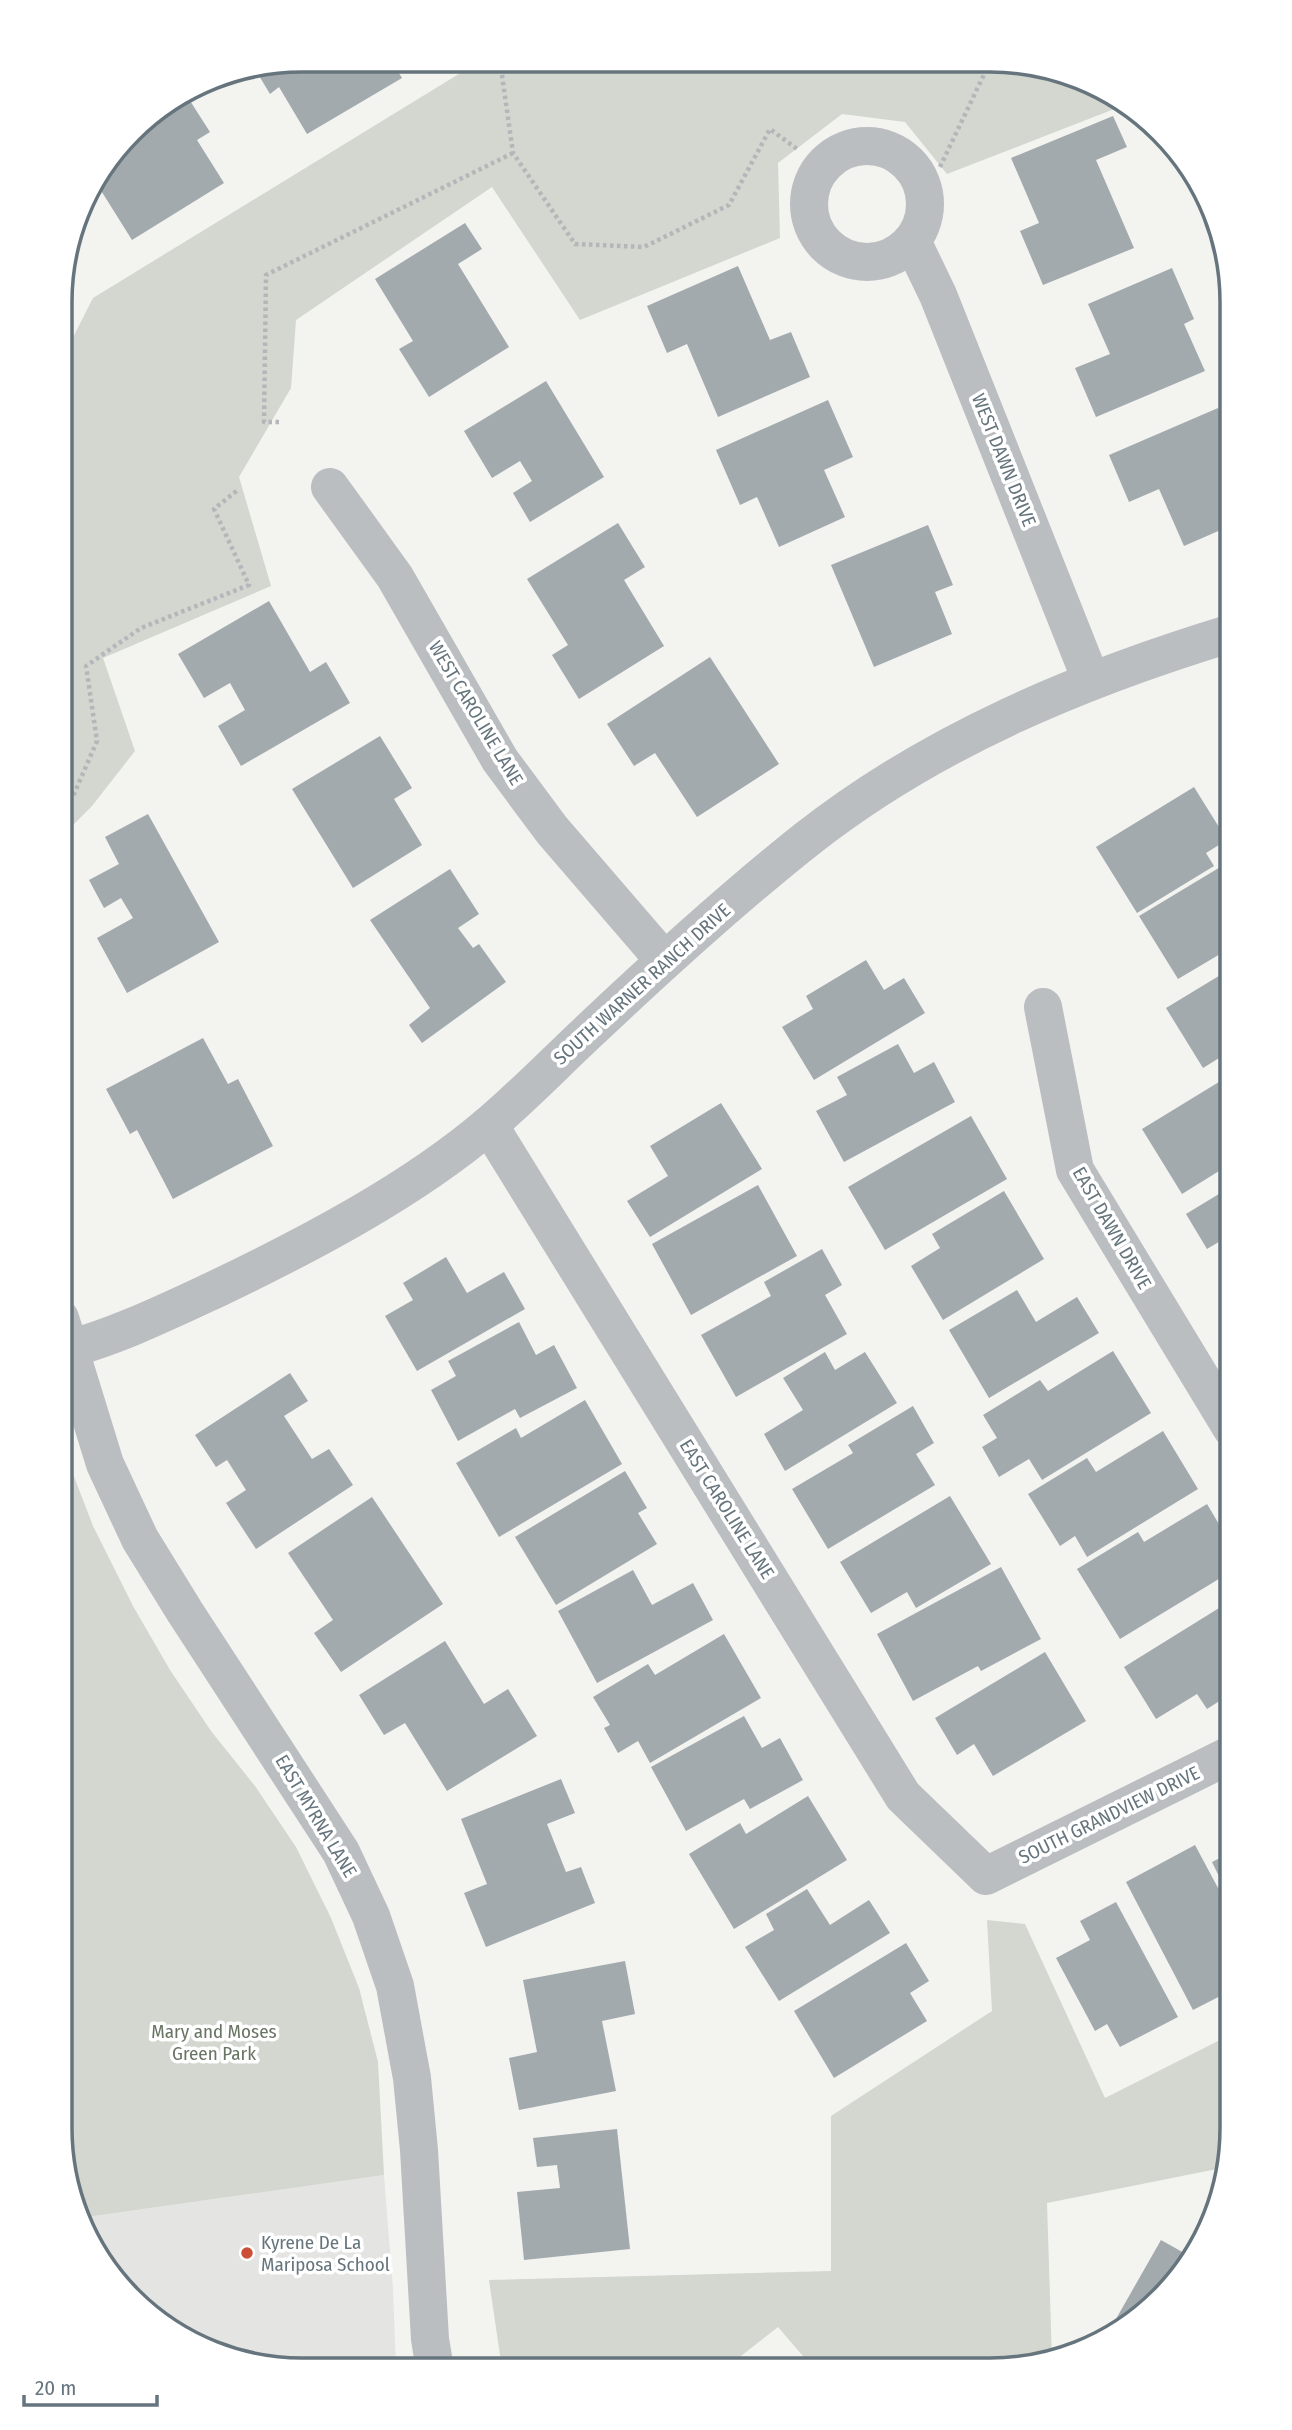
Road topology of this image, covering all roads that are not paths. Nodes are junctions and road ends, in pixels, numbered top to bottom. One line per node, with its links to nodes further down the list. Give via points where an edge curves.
1 (912, 241): 4 (street, WEST DAWN DRIVE, via 943,307)
2 (330, 486): 5 (street, WEST CAROLINE LANE, via 395,577 500,760 552,830)
3 (1220, 638): 4 (street, SOUTH WARNER RANCH DRIVE)
4 (1091, 680): 5 (street, SOUTH WARNER RANCH DRIVE, via 1020,711 892,779 807,839)
5 (664, 960): 7 (street, SOUTH WARNER RANCH DRIVE)
6 (1043, 1007): 10 (street, EAST DAWN DRIVE, via 1075,1170)
7 (489, 1125): 8 (street, SOUTH WARNER RANCH DRIVE, via 407,1185 259,1268 184,1304); 12 (street, EAST CAROLINE LANE, via 904,1796)
8 (72, 1336)
9 (72, 1366): 13 (street, EAST MYRNA LANE, via 105,1464 140,1539 341,1852 371,1916 395,1986 412,2078)
10 (1220, 1409)
11 (1220, 1760): 12 (street, SOUTH GRANDVIEW DRIVE)
12 (986, 1876)
13 (433, 2358)

